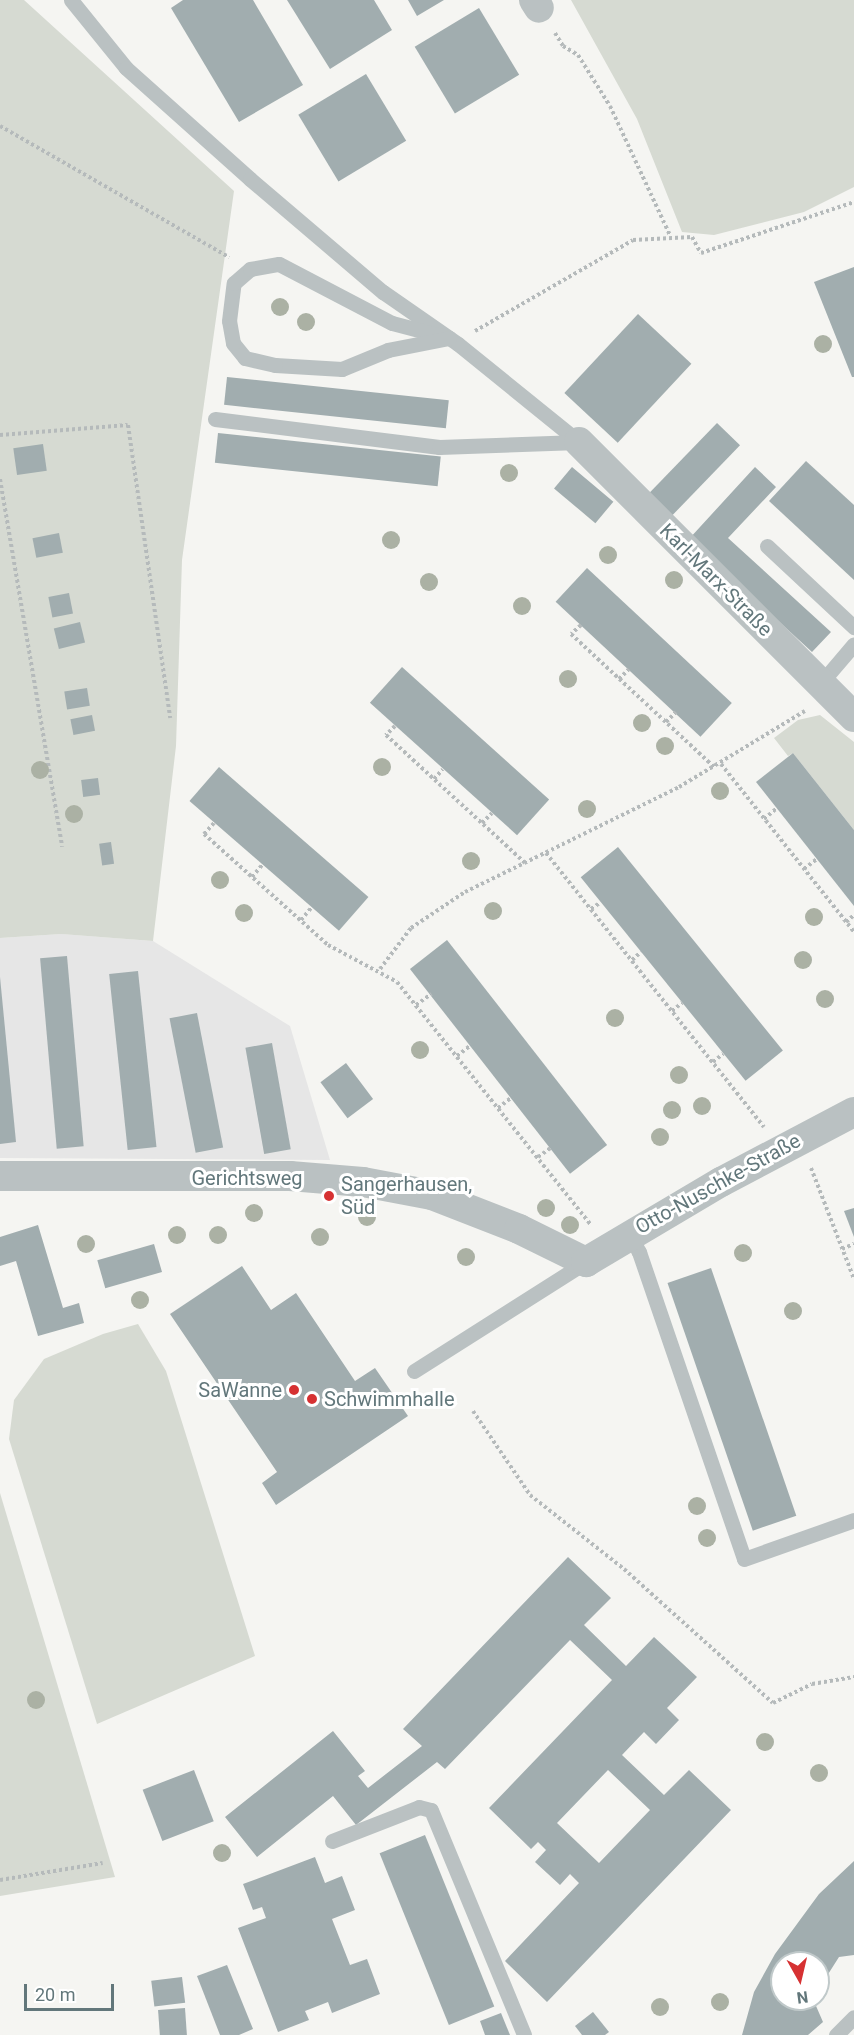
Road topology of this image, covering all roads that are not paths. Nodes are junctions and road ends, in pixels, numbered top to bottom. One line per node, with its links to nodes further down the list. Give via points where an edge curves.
1 (71, 0): 2 (lane, via 126,68 250,179 383,292)
2 (453, 341): 2 (lane, via 388,350 342,369 274,365 245,358 232,343 229,321 234,283 250,269 279,264 392,323); 4 (lane)
3 (215, 419): 4 (lane, via 439,447)
4 (579, 442): 8 (street, Karl-Marx-Straße)
5 (767, 546): 6 (lane)
6 (854, 627)
7 (854, 644): 8 (lane)
8 (825, 689): 9 (street, Karl-Marx-Straße)
9 (854, 717)
10 (854, 1112): 12 (street, Otto-Nuschke-Straße, via 791,1143)
11 (0, 1176): 12 (street, Gerichtsweg, via 290,1176 363,1182 432,1196 519,1229)
12 (607, 1248): 13 (lane); 14 (lane, via 639,1252 744,1559)
13 (414, 1371)
14 (854, 1520)
15 (332, 1841): 17 (lane, via 419,1808 431,1810)
16 (854, 2017): 18 (lane)
17 (525, 2035)
18 (836, 2035)

